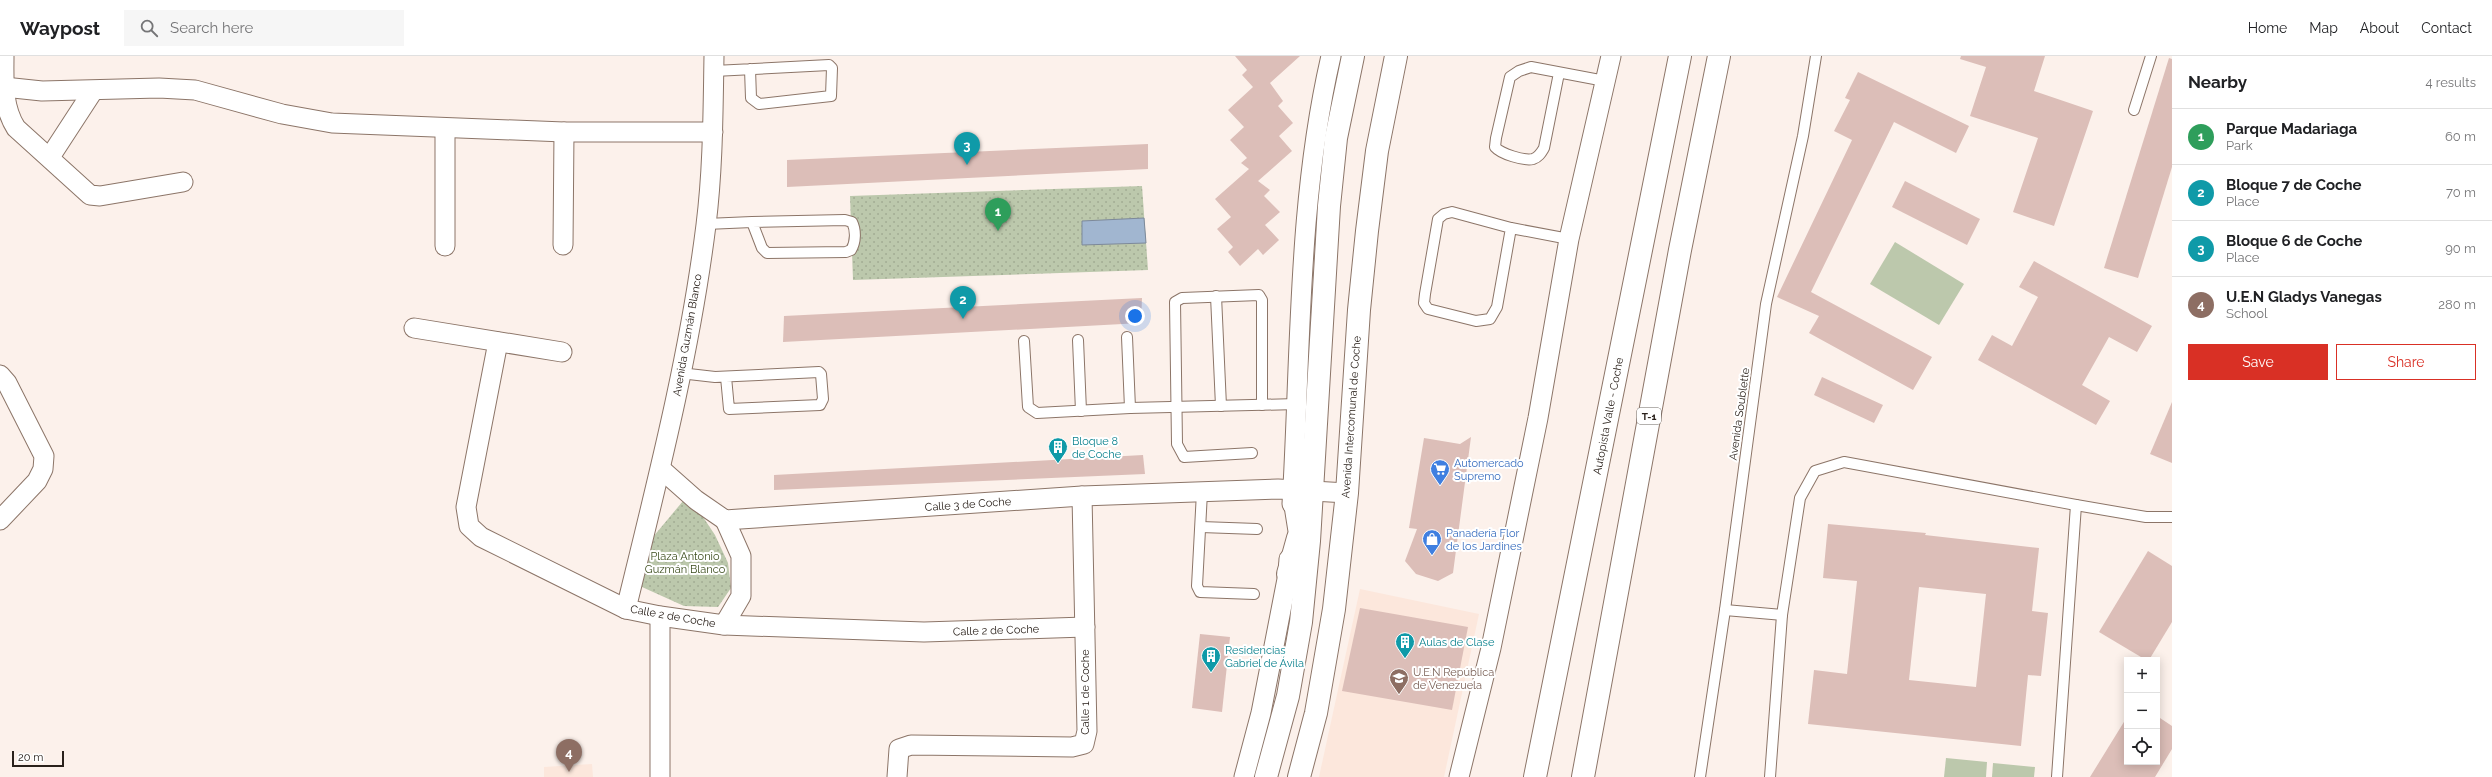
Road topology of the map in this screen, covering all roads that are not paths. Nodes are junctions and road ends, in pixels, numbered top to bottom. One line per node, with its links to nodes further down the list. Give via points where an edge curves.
1 (4, 56): 14 (street)
2 (1331, 56): 38 (street, via 1313,148 1305,242)
3 (1353, 56): 46 (main road, via 1336,138)
4 (1396, 56): 48 (main road, Avenida Intercomunal de Coche, via 1377,151 1358,310)
5 (1611, 56): 13 (street)
6 (1680, 56): 70 (main road, Autopista Valle - Coche)
7 (1719, 56): 71 (main road, T-1, via 1680,250)
8 (1816, 56): 59 (lane, Avenida Soublette, via 1803,136 1766,304)
9 (2151, 56): 16 (lane)
10 (714, 64): 11 (lane); 19 (street, Avenida Guzmán Blanco)
11 (750, 69): 11 (lane, via 829,64 832,68 831,96 759,104 751,98)
12 (1560, 73): 12 (lane, via 1531,67 1519,70 1510,77 1495,143 1495,147 1501,153 1532,159 1539,156 1544,148); 13 (lane)
13 (1605, 81): 25 (street)
14 (2, 85): 15 (street, via 42,91); 20 (street, via 11,121)
15 (93, 91): 17 (street, via 159,88 195,90 282,114 332,123); 20 (street)
16 (2134, 110)
17 (446, 128): 18 (street); 27 (street)
18 (564, 132): 19 (street); 26 (street)
19 (713, 132): 23 (street, Avenida Guzmán Blanco)
20 (50, 157): 21 (street, via 94,196)
21 (183, 182)
22 (752, 222): 22 (lane, via 845,220 852,222 854,227 854,245 846,252 767,253 762,248); 23 (lane)
23 (706, 224): 35 (street, Avenida Guzmán Blanco)
24 (1511, 228): 24 (lane, via 1452,212 1438,219 1424,303 1428,309 1476,321 1490,319 1497,307); 25 (lane)
25 (1569, 239): 69 (street, via 1527,472 1491,648)
26 (562, 245)
27 (445, 246)
28 (1216, 296): 39 (lane, via 1254,294 1259,295 1262,300); 40 (lane); 41 (lane, via 1182,298 1175,302)
29 (414, 328): 33 (street)
30 (1127, 337): 42 (lane)
31 (1078, 340): 43 (lane)
32 (1024, 341): 43 (lane, via 1028,407 1037,414)
33 (498, 342): 34 (street); 58 (street, Calle 2 de Coche, via 466,507 469,526 481,537)
34 (562, 352)
35 (680, 373): 37 (lane); 45 (street, Avenida Guzmán Blanco)
36 (0, 375): 52 (street, via 27,420 44,456 43,469 37,481)
37 (726, 377): 37 (lane, via 819,372 823,399 820,405 729,409)
38 (1297, 404): 39 (lane); 46 (street)
39 (1262, 405): 40 (lane)
40 (1221, 406): 41 (lane)
41 (1177, 407): 42 (lane); 44 (lane, via 1177,444 1184,457)
42 (1130, 408): 43 (lane)
43 (1082, 412)
44 (1252, 453)
45 (661, 469): 53 (street, via 696,500); 58 (street, Avenida Guzmán Blanco)
46 (1302, 490): 47 (street, Calle 3 de Coche); 48 (street, Calle 3 de Coche); 56 (main road); 56 (main road)
47 (1202, 492): 49 (street, Calle 3 de Coche); 54 (lane)
48 (1347, 493): 68 (main road, Avenida Intercomunal de Coche, via 1333,616 1316,713)
49 (1082, 496): 53 (street, Calle 3 de Coche); 63 (street, Calle 1 de Coche)
50 (2076, 505): 51 (lane, via 2146,517); 60 (lane, via 1844,462 1815,471 1800,498); 74 (lane)
51 (2172, 517)
52 (0, 520)
53 (725, 520): 62 (street, via 741,556 741,596)
54 (1201, 527): 55 (lane); 57 (lane, via 1197,580 1200,592)
55 (1257, 529)
56 (1296, 575): 66 (street); 67 (main road, via 1301,622 1288,696)
57 (1254, 594)
58 (626, 609): 61 (street, Calle 2 de Coche)
59 (1725, 610): 60 (lane); 72 (lane, Avenida Soublette)
60 (1782, 615): 73 (lane)
61 (660, 616): 62 (street, Calle 2 de Coche); 64 (street)
62 (724, 625): 63 (street, Calle 2 de Coche, via 924,632)
63 (1085, 627): 65 (street, Calle 1 de Coche, via 1087,731 1084,744 1072,747 911,745 899,749)
64 (660, 777)
65 (896, 777)
66 (1244, 777)
67 (1266, 777)
68 (1299, 777)
69 (1459, 777)
70 (1535, 777)
71 (1584, 777)
72 (1700, 777)
73 (1770, 777)
74 (2057, 777)

